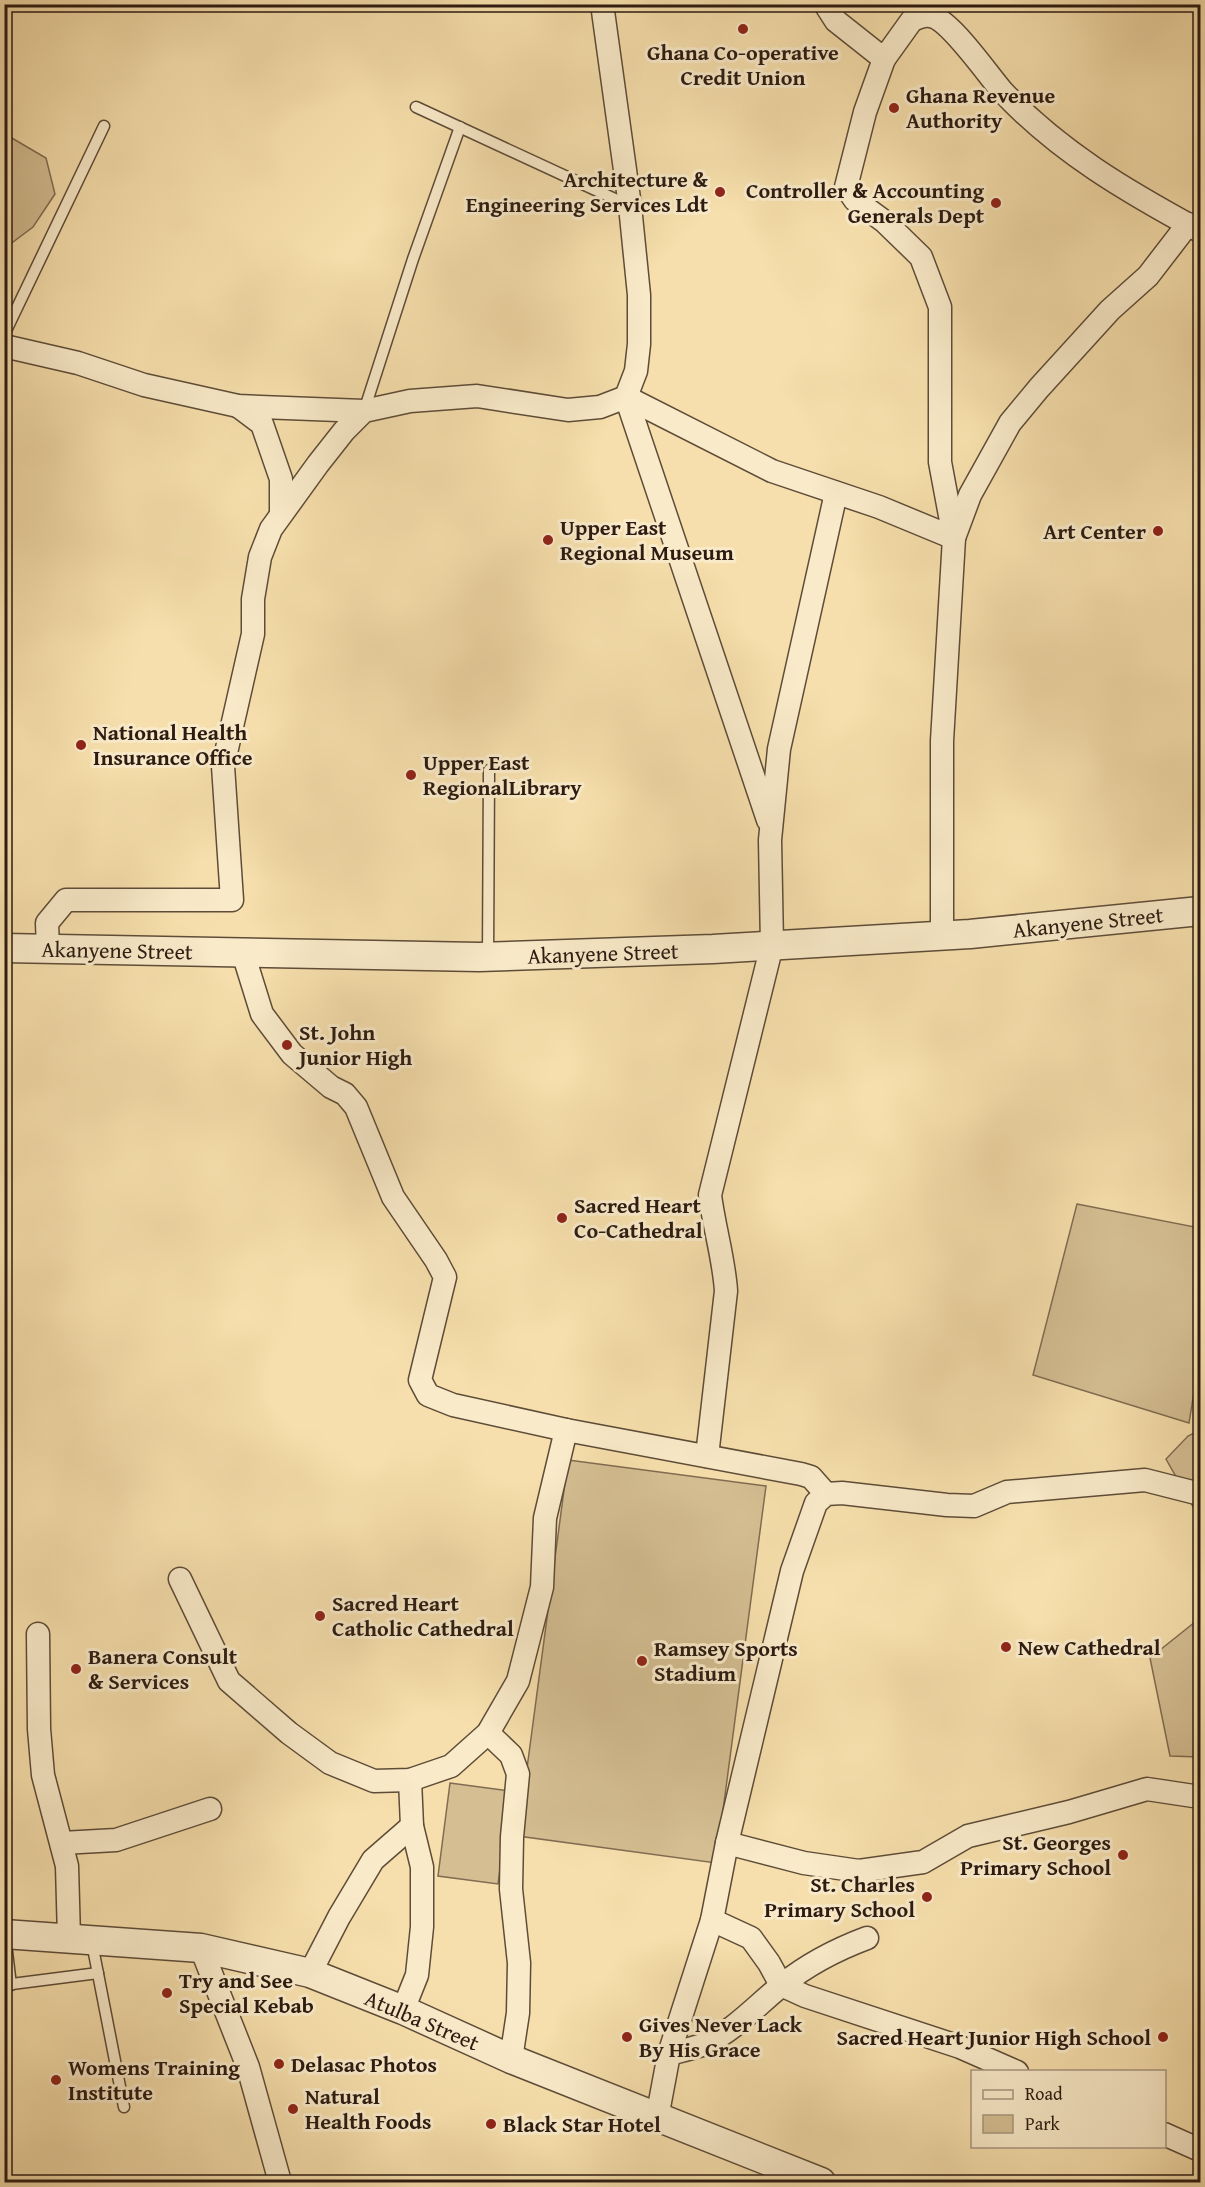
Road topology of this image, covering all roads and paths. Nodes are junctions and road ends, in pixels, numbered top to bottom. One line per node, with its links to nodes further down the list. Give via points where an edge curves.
1 (602, 4): 7 (street)
2 (828, 4): 3 (street, via 836,21)
3 (884, 59): 8 (street, via 912,20 930,15 946,22 1003,92 1056,142 1137,197); 16 (street, via 865,112 846,187 855,200 921,257 940,307 940,462)
4 (416, 107): 6 (lane)
5 (104, 126): 9 (lane)
6 (460, 127): 7 (lane); 13 (lane)
7 (630, 206): 11 (street, via 639,295 639,344 636,371)
8 (1194, 227): 16 (street, via 1110,310 1010,423 970,495)
9 (4, 335)
10 (4, 346): 12 (street, via 78,363 144,385)
11 (626, 397): 13 (street, via 600,407 568,410 477,396 410,401); 14 (street, via 772,471); 18 (street)
12 (238, 406): 13 (street); 15 (street, via 262,424 281,479)
13 (364, 411): 15 (street)
14 (836, 492): 16 (street); 18 (street, via 779,749)
15 (281, 514): 23 (street, via 260,557 253,634 223,766 232,900 66,900 47,923)
16 (954, 538): 20 (street, via 942,741)
17 (489, 770): 25 (lane)
18 (771, 827): 21 (street)
19 (1200, 911): 20 (street, Akanyene Street)
20 (942, 935): 21 (street, Akanyene Street)
21 (772, 945): 25 (street, Akanyene Street); 27 (street, via 711,1195 726,1291)
22 (4, 948): 23 (street, Akanyene Street)
23 (48, 949): 24 (street, Akanyene Street)
24 (243, 952): 25 (street, Akanyene Street); 26 (street, via 262,1014 292,1054 356,1107 393,1197 445,1277 420,1380 428,1395 453,1405)
25 (488, 957)
26 (566, 1430): 27 (street); 32 (street, via 545,1518 542,1587 518,1681)
27 (707, 1456): 28 (street, via 812,1477)
28 (826, 1494): 29 (street, via 974,1506 1006,1492 1145,1479); 38 (street, via 816,1503 792,1571)
29 (1200, 1494)
30 (180, 1579): 33 (street, via 229,1681 280,1726 330,1762 374,1781)
31 (38, 1634): 37 (street, via 43,1775)
32 (488, 1733): 33 (street, via 451,1766); 50 (street, via 511,1755 518,1774 511,1889 519,1963 518,2013)
33 (410, 1780): 36 (street)
34 (1200, 1797): 38 (street, via 1147,1789 968,1836 923,1862 859,1871 804,1863)
35 (210, 1809): 37 (street, via 116,1839)
36 (412, 1826): 45 (street, via 373,1860); 48 (street, via 422,1867 422,1927 417,1976)
37 (63, 1843): 42 (street)
38 (727, 1844): 39 (street)
39 (712, 1920): 47 (street, via 751,1938); 49 (street)
40 (4, 1934): 42 (street, Atulba Street); 46 (lane)
41 (867, 1938): 47 (street, via 835,1950)
42 (81, 1939): 43 (street, Atulba Street); 44 (lane)
43 (201, 1948): 45 (street, Atulba Street); 56 (street, via 248,2067)
44 (98, 1972): 46 (lane); 52 (lane)
45 (309, 1973): 48 (street, Atulba Street)
46 (8, 1985)
47 (781, 1985): 49 (street, via 736,2026 704,2044); 51 (street, via 960,2047)
48 (403, 2010): 50 (street, Atulba Street)
49 (669, 2054): 53 (street)
50 (511, 2059): 53 (street, Atulba Street)
51 (1012, 2070)
52 (124, 2107)
53 (657, 2118): 57 (street, Atulba Street)
54 (1166, 2135): 55 (street)
55 (1200, 2150)
56 (280, 2182)
57 (821, 2182)

